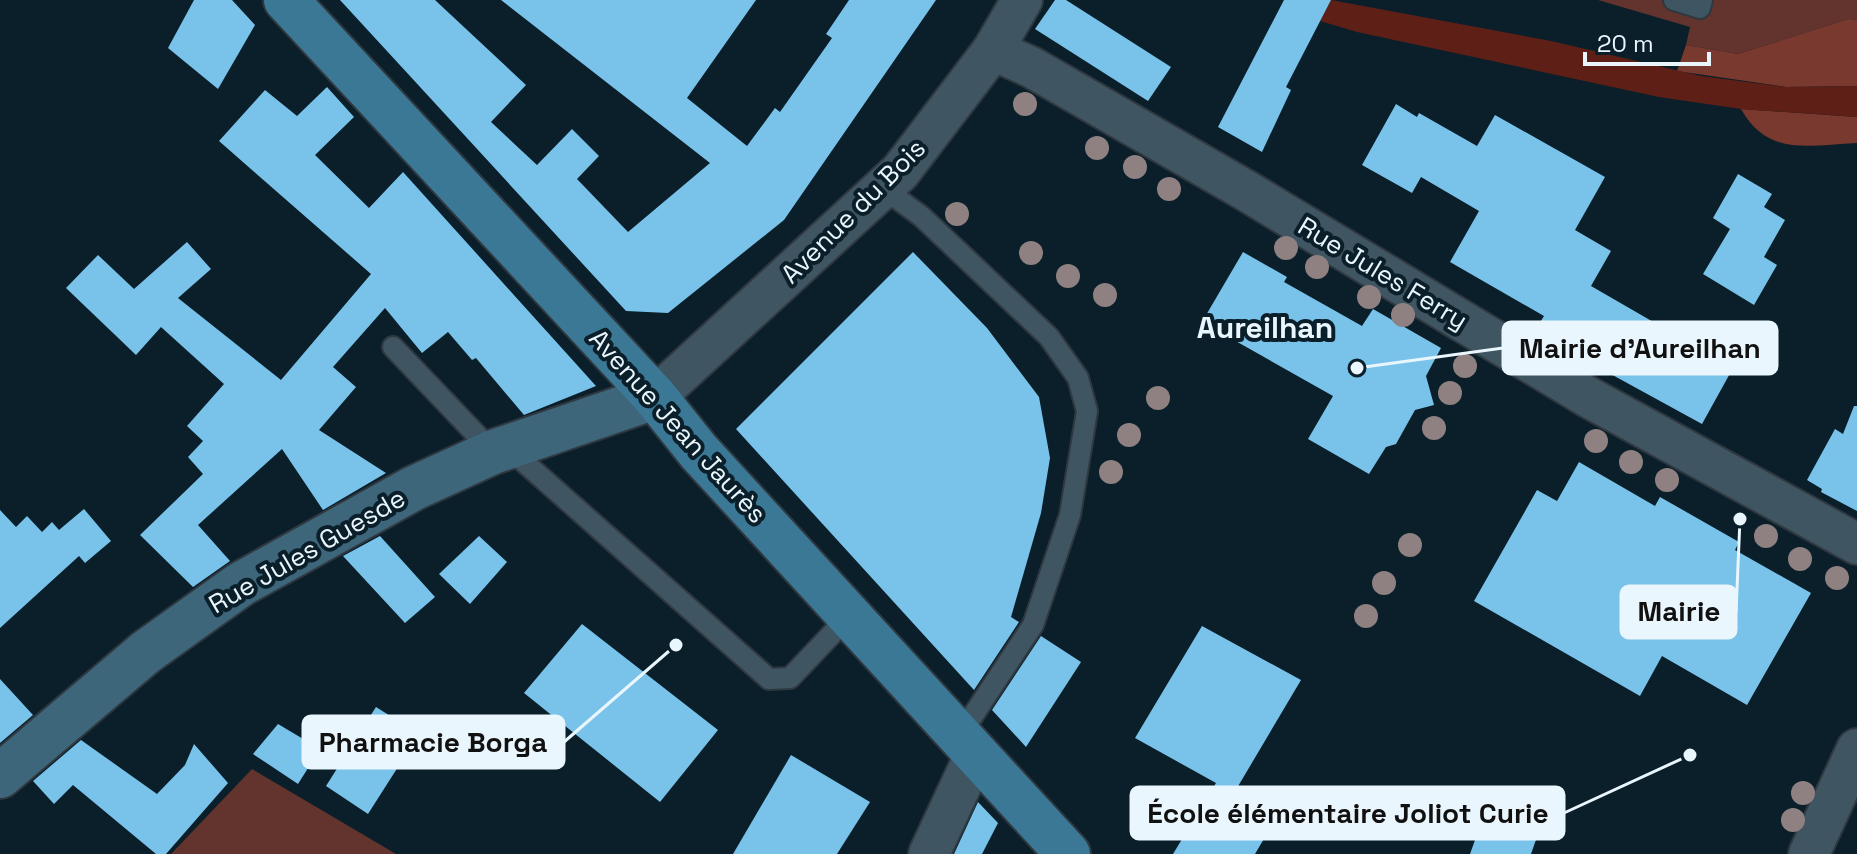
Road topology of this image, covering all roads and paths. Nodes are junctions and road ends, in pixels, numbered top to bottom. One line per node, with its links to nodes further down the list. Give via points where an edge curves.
1 (286, 0): 8 (main road, Avenue Jean Jaurès)
2 (1022, 0): 5 (street, Avenue du Bois)
3 (1674, 0): 4 (lane, via 1700,8)
4 (1702, 0)
5 (993, 50): 6 (street, Avenue du Bois); 10 (street, Rue Jules Ferry, via 1245,190 1588,397)
6 (884, 189): 8 (street, Avenue du Bois); 12 (lane, via 921,216 1049,337 1078,378 1087,411 1070,515 1033,625)
7 (393, 347): 9 (lane)
8 (655, 397): 9 (street, Rue Jules Guesde); 11 (main road, Avenue Jean Jaurès)
9 (500, 449): 11 (lane, via 769,679 790,678); 14 (street, Rue Jules Guesde, via 414,488 241,584 146,652)
10 (1857, 544)
11 (849, 616): 12 (main road, Avenue Jean Jaurès)
12 (968, 744): 15 (street); 16 (main road, Avenue Jean Jaurès)
13 (1857, 749): 17 (street)
14 (0, 776)
15 (929, 854)
16 (1068, 854)
17 (1809, 854)

